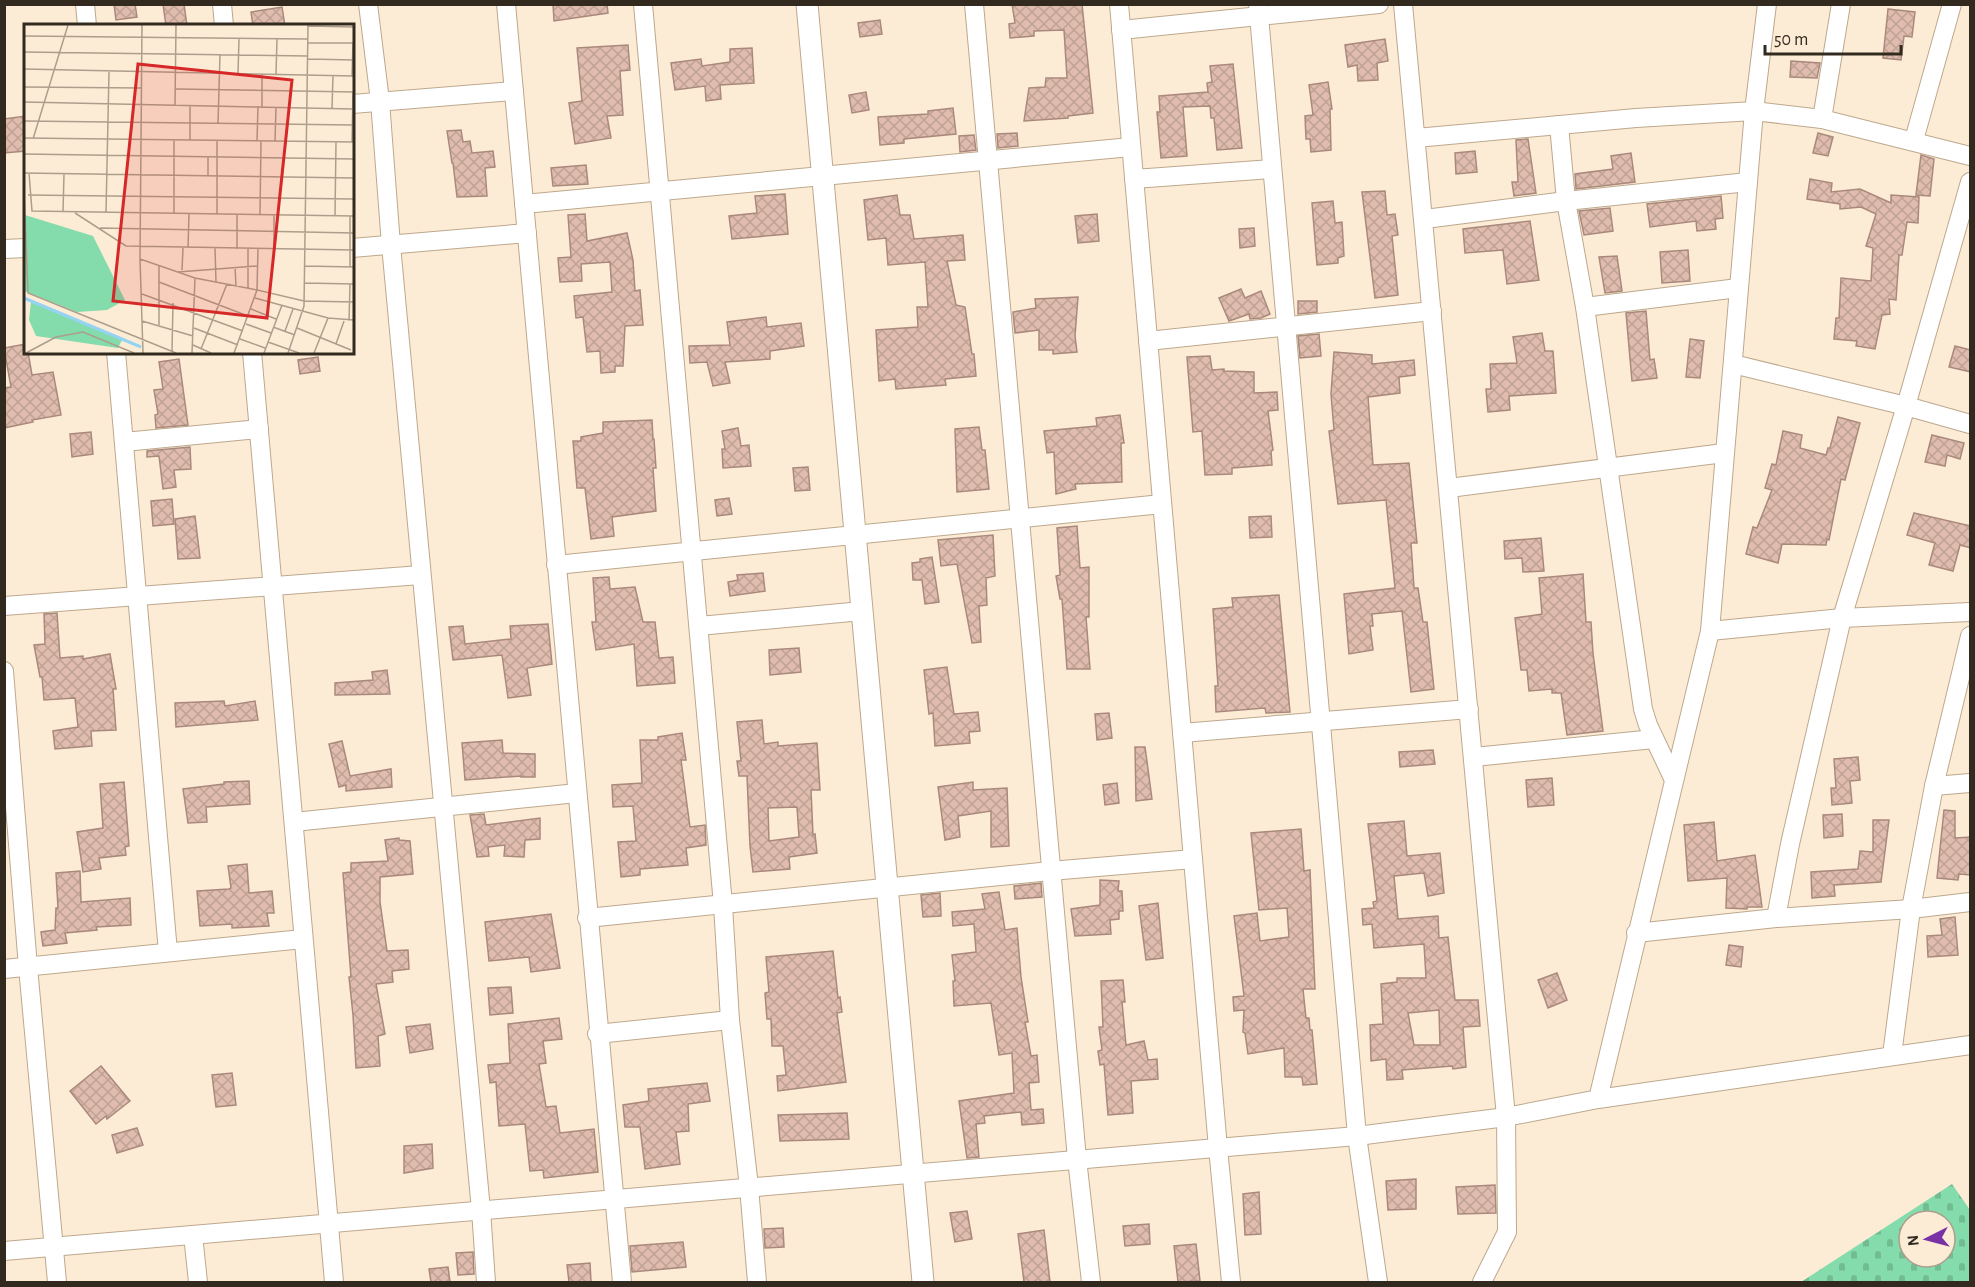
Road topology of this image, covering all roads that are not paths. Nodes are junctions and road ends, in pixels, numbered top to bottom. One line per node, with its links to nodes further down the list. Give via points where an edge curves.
1 (85, 4): 15 (street)
2 (222, 4): 16 (street)
3 (369, 4): 19 (street)
4 (507, 4): 18 (street)
5 (643, 4): 34 (street)
6 (807, 4): 30 (street)
7 (974, 4): 28 (street)
8 (1119, 4): 17 (street)
9 (1379, 4): 14 (street)
10 (1403, 4): 24 (street)
11 (1767, 4): 21 (street)
12 (1841, 4): 22 (street)
13 (1952, 4): 25 (street)
14 (1258, 10): 17 (street); 29 (street)
15 (87, 24)
16 (224, 24)
17 (1121, 30): 26 (street)
18 (514, 91): 19 (street); 36 (street)
19 (380, 101): 20 (street); 39 (street)
20 (354, 104)
21 (1754, 111): 22 (street); 23 (street); 32 (street)
22 (1822, 119): 25 (street)
23 (1559, 125): 24 (street); 35 (street)
24 (1416, 138): 37 (street)
25 (1914, 140): 27 (street)
26 (1131, 147): 28 (street); 31 (street)
27 (1971, 156)
28 (987, 161): 30 (street); 59 (street)
29 (1272, 169): 31 (street); 46 (street)
30 (824, 177): 34 (street); 60 (street)
31 (1134, 179): 47 (street)
32 (1748, 182): 35 (street); 43 (street)
33 (1971, 182): 51 (street)
34 (660, 191): 36 (street); 61 (street)
35 (1566, 201): 37 (street); 44 (street)
36 (524, 204): 38 (street)
37 (1425, 219): 45 (street)
38 (527, 233): 39 (street); 62 (street)
39 (390, 245): 41 (street); 63 (street)
40 (24, 248): 42 (street)
41 (354, 248)
42 (4, 249)
43 (1738, 288): 44 (street); 50 (street)
44 (1585, 307): 56 (street)
45 (1432, 311): 46 (street); 57 (street)
46 (1286, 326): 47 (street); 75 (street)
47 (1148, 341): 58 (street)
48 (116, 354): 54 (street)
49 (252, 354): 53 (street)
50 (1733, 364): 51 (street); 55 (street)
51 (1906, 406): 52 (street); 69 (street)
52 (1971, 424)
53 (258, 429): 54 (street); 64 (street)
54 (124, 442): 65 (street)
55 (1724, 453): 56 (street); 71 (street)
56 (1608, 467): 57 (street); 77 (street, via 1643,709)
57 (1449, 488): 74 (street)
58 (1162, 504): 59 (street); 76 (street)
59 (1019, 518): 60 (street); 86 (street)
60 (854, 534): 61 (street); 67 (street)
61 (692, 551): 62 (street); 70 (street)
62 (556, 565): 82 (street)
63 (421, 575): 64 (street); 83 (street)
64 (273, 587): 65 (street); 84 (street)
65 (137, 597): 66 (street); 95 (street)
66 (4, 606)
67 (862, 611): 70 (street); 87 (street)
68 (1971, 612): 69 (street)
69 (1842, 618): 71 (street); 92 (street)
70 (699, 626): 89 (street)
71 (1710, 631): 79 (street)
72 (1971, 636): 81 (street)
73 (4, 671): 96 (street)
74 (1469, 709): 75 (street); 78 (street)
75 (1321, 721): 76 (street); 104 (street)
76 (1182, 733): 85 (street)
77 (1654, 739): 78 (street); 79 (street)
78 (1474, 757): 103 (street)
79 (1673, 778): 93 (street)
80 (1971, 783): 81 (street)
81 (1934, 786): 90 (street)
82 (577, 793): 83 (street); 91 (street)
83 (443, 806): 84 (street); 110 (street)
84 (294, 822): 94 (street)
85 (1193, 859): 86 (street); 105 (street)
86 (1050, 872): 87 (street); 106 (street)
87 (887, 889): 89 (street); 107 (street)
88 (1971, 902): 90 (street)
89 (723, 905): 91 (street); 98 (street)
90 (1911, 909): 92 (street); 101 (street)
91 (587, 918): 99 (street)
92 (1776, 918): 93 (street)
93 (1636, 933): 102 (street)
94 (303, 939): 95 (street); 111 (street)
95 (168, 952): 96 (street)
96 (28, 967): 97 (street); 113 (street)
97 (4, 969)
98 (730, 1020): 99 (street); 108 (street)
99 (597, 1034): 109 (street)
100 (1971, 1045): 101 (street)
101 (1893, 1054): 102 (street)
102 (1598, 1099): 103 (street)
103 (1506, 1118): 104 (street); 125 (street, via 1508,1232)
104 (1357, 1136): 105 (street); 124 (street)
105 (1218, 1148): 106 (street); 123 (street)
106 (1077, 1159): 107 (street); 122 (street)
107 (912, 1174): 108 (street); 121 (street)
108 (749, 1187): 109 (street); 120 (street)
109 (613, 1198): 110 (street); 119 (street)
110 (481, 1210): 111 (street); 118 (street)
111 (327, 1223): 112 (street); 117 (street)
112 (193, 1235): 113 (street); 116 (street)
113 (52, 1246): 114 (street); 115 (street)
114 (4, 1251)
115 (57, 1282)
116 (198, 1282)
117 (334, 1282)
118 (486, 1282)
119 (622, 1282)
120 (757, 1282)
121 (923, 1282)
122 (1091, 1282)
123 (1231, 1282)
124 (1378, 1282)
125 (1482, 1282)

